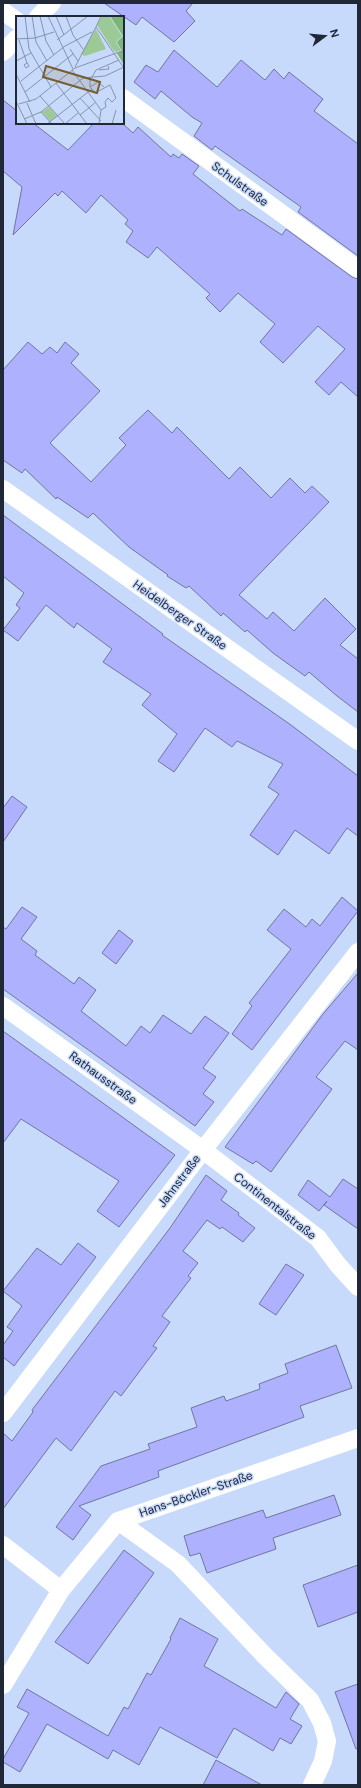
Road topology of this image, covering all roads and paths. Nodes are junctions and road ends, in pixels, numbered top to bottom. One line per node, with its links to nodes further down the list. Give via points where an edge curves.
1 (52, 3): 3 (street)
2 (3, 11): 4 (street)
3 (39, 16)
4 (16, 20)
5 (16, 39): 6 (street)
6 (3, 52)
7 (124, 99): 8 (street, Schulstraße)
8 (358, 269)
9 (3, 489): 10 (street, Heidelberger Straße)
10 (358, 741)
11 (358, 952): 13 (street, Jahnstraße)
12 (3, 1006): 13 (street, Rathausstraße)
13 (202, 1150): 14 (street, Continentalstraße, via 318,1238); 15 (street, Jahnstraße)
14 (358, 1287)
15 (3, 1412)
16 (358, 1438): 17 (street, Hans-Böckler-Straße)
17 (118, 1521): 19 (street); 21 (street, via 178,1564 310,1700 322,1723 327,1741 323,1761)
18 (3, 1544): 19 (street)
19 (61, 1590): 20 (street)
20 (3, 1685)
21 (312, 1785)

